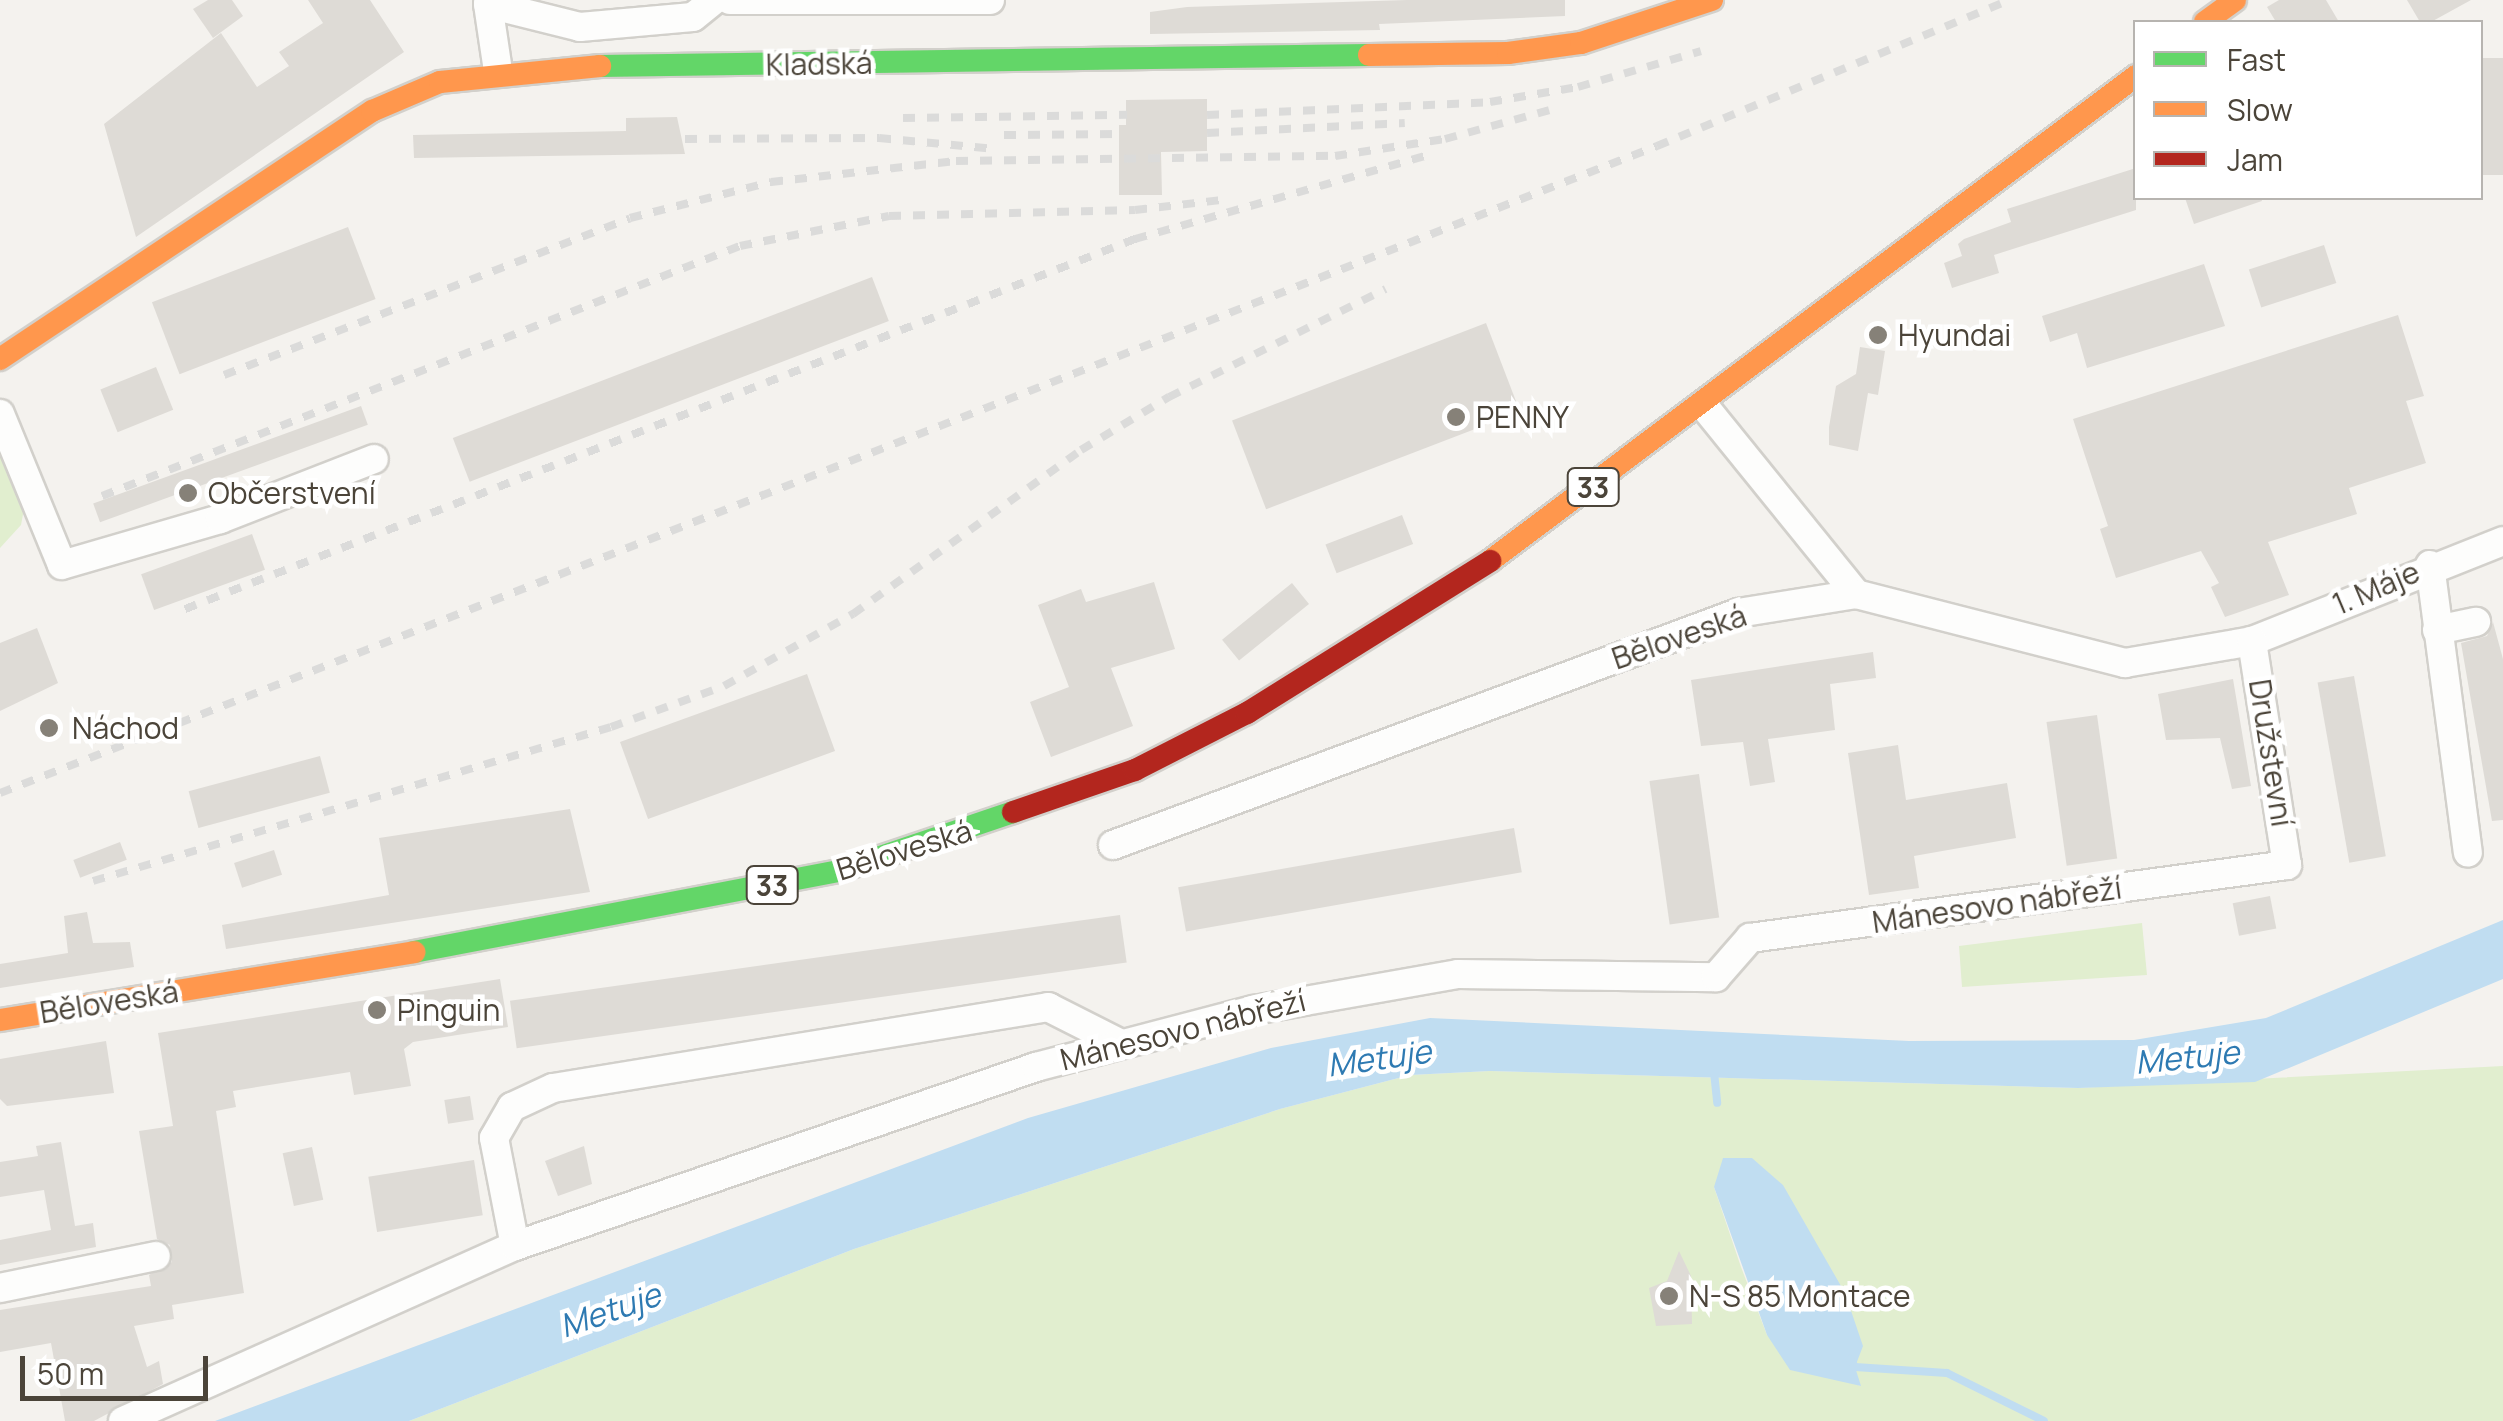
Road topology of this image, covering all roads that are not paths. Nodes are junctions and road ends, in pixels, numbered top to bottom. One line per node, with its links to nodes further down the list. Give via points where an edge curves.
1 (714, 0): 6 (street, via 693,17 580,27)
2 (730, 0): 7 (street)
3 (990, 0): 7 (street)
4 (1712, 0): 9 (main road, Kladská, via 1581,43 1494,54)
5 (2235, 0): 8 (main road)
6 (484, 2): 9 (street)
7 (776, 2)
8 (2209, 20)
9 (498, 71): 11 (main road, Kladská, via 440,82 372,111)
10 (2133, 78): 12 (main road, Běloveská / 33)
11 (0, 358)
12 (1704, 406): 17 (street); 24 (main road, Běloveská / 33, via 1482,567 1344,657 1192,742 1063,799 842,870 678,905)
13 (0, 414): 14 (street, via 57,553 220,520)
14 (374, 459)
15 (2503, 541): 16 (street, 1. Máje)
16 (2430, 565): 19 (street); 20 (street, 1. Máje)
17 (1856, 594): 20 (street, Běloveská, via 2124,664); 21 (street, Běloveská, via 1738,613)
18 (2476, 622): 19 (street)
19 (2437, 630): 22 (street)
20 (2252, 641): 23 (street, Družstevní)
21 (1113, 845)
22 (2468, 852)
23 (2287, 865): 25 (street, Mánesovo nábřeží, via 1750,938 1716,976 1458,974 1360,987)
24 (0, 1020)
25 (1121, 1044): 26 (street, Mánesovo nábřeží, via 824,1136); 26 (street, via 1048,1007 552,1088 512,1107 494,1138)
26 (514, 1246): 29 (street, Mánesovo nábřeží)
27 (156, 1256): 28 (street)
28 (0, 1288)
29 (122, 1421)

